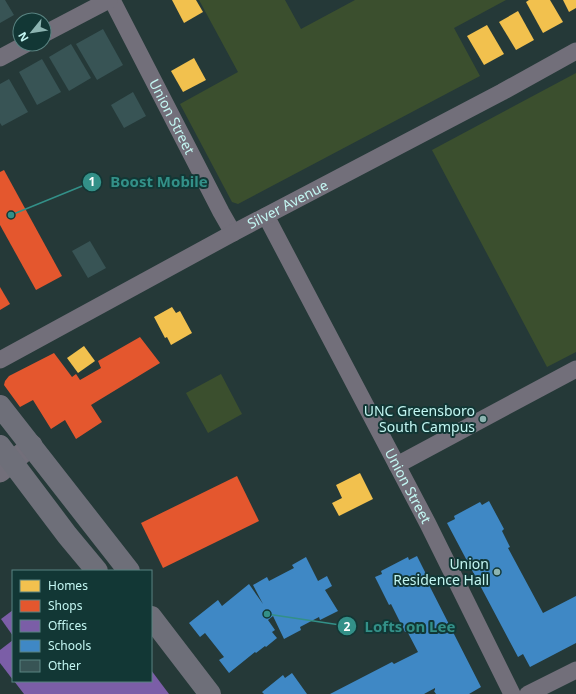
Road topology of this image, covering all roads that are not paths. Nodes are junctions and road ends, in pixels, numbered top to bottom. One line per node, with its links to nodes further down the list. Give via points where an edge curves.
1 (109, 0): 3 (street)
2 (112, 0): 8 (street, Union Street)
3 (52, 30)
4 (576, 51): 7 (street, Silver Avenue)
5 (12, 52): 6 (street)
6 (0, 58)
7 (266, 216): 8 (street, Silver Avenue); 14 (street, Union Street)
8 (233, 233): 9 (street, Silver Avenue)
9 (0, 360)
10 (576, 369): 14 (street)
11 (0, 406): 12 (main road)
12 (32, 445): 13 (street); 16 (main road)
13 (4, 460): 15 (main road)
14 (397, 465): 20 (street, Union Street)
15 (96, 570)
16 (129, 570)
17 (152, 618): 19 (main road)
18 (576, 670): 21 (street)
19 (210, 694)
20 (512, 694)
21 (528, 694)

